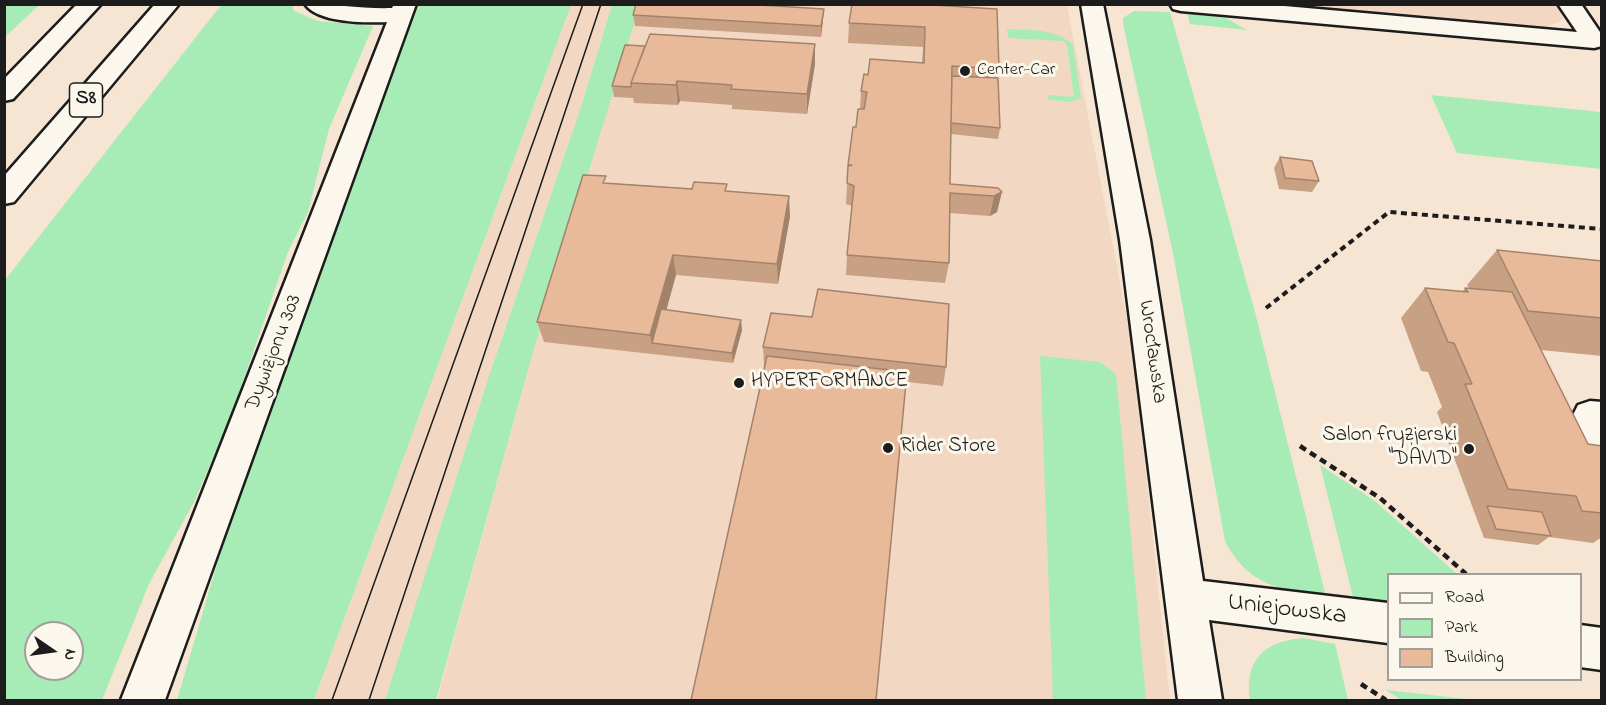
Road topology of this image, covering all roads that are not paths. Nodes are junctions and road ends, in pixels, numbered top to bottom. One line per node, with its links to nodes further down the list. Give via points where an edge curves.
1 (90, 4): 8 (main road)
2 (168, 4): 9 (main road, S8)
3 (316, 4): 7 (main road, via 350,15)
4 (1092, 4): 12 (main road, Wrocławska, via 1135,240)
5 (1181, 4): 6 (main road, via 1594,40)
6 (1569, 4)
7 (402, 10): 16 (main road, Dywizjonu 303)
8 (4, 94)
9 (4, 195)
10 (1602, 416): 11 (main road, via 1590,415)
11 (1602, 437)
12 (1186, 598): 13 (main road, Uniejowska); 17 (main road, Wrocławska)
13 (1387, 623)
14 (1582, 646): 15 (main road)
15 (1602, 649)
16 (143, 700)
17 (1200, 700)

